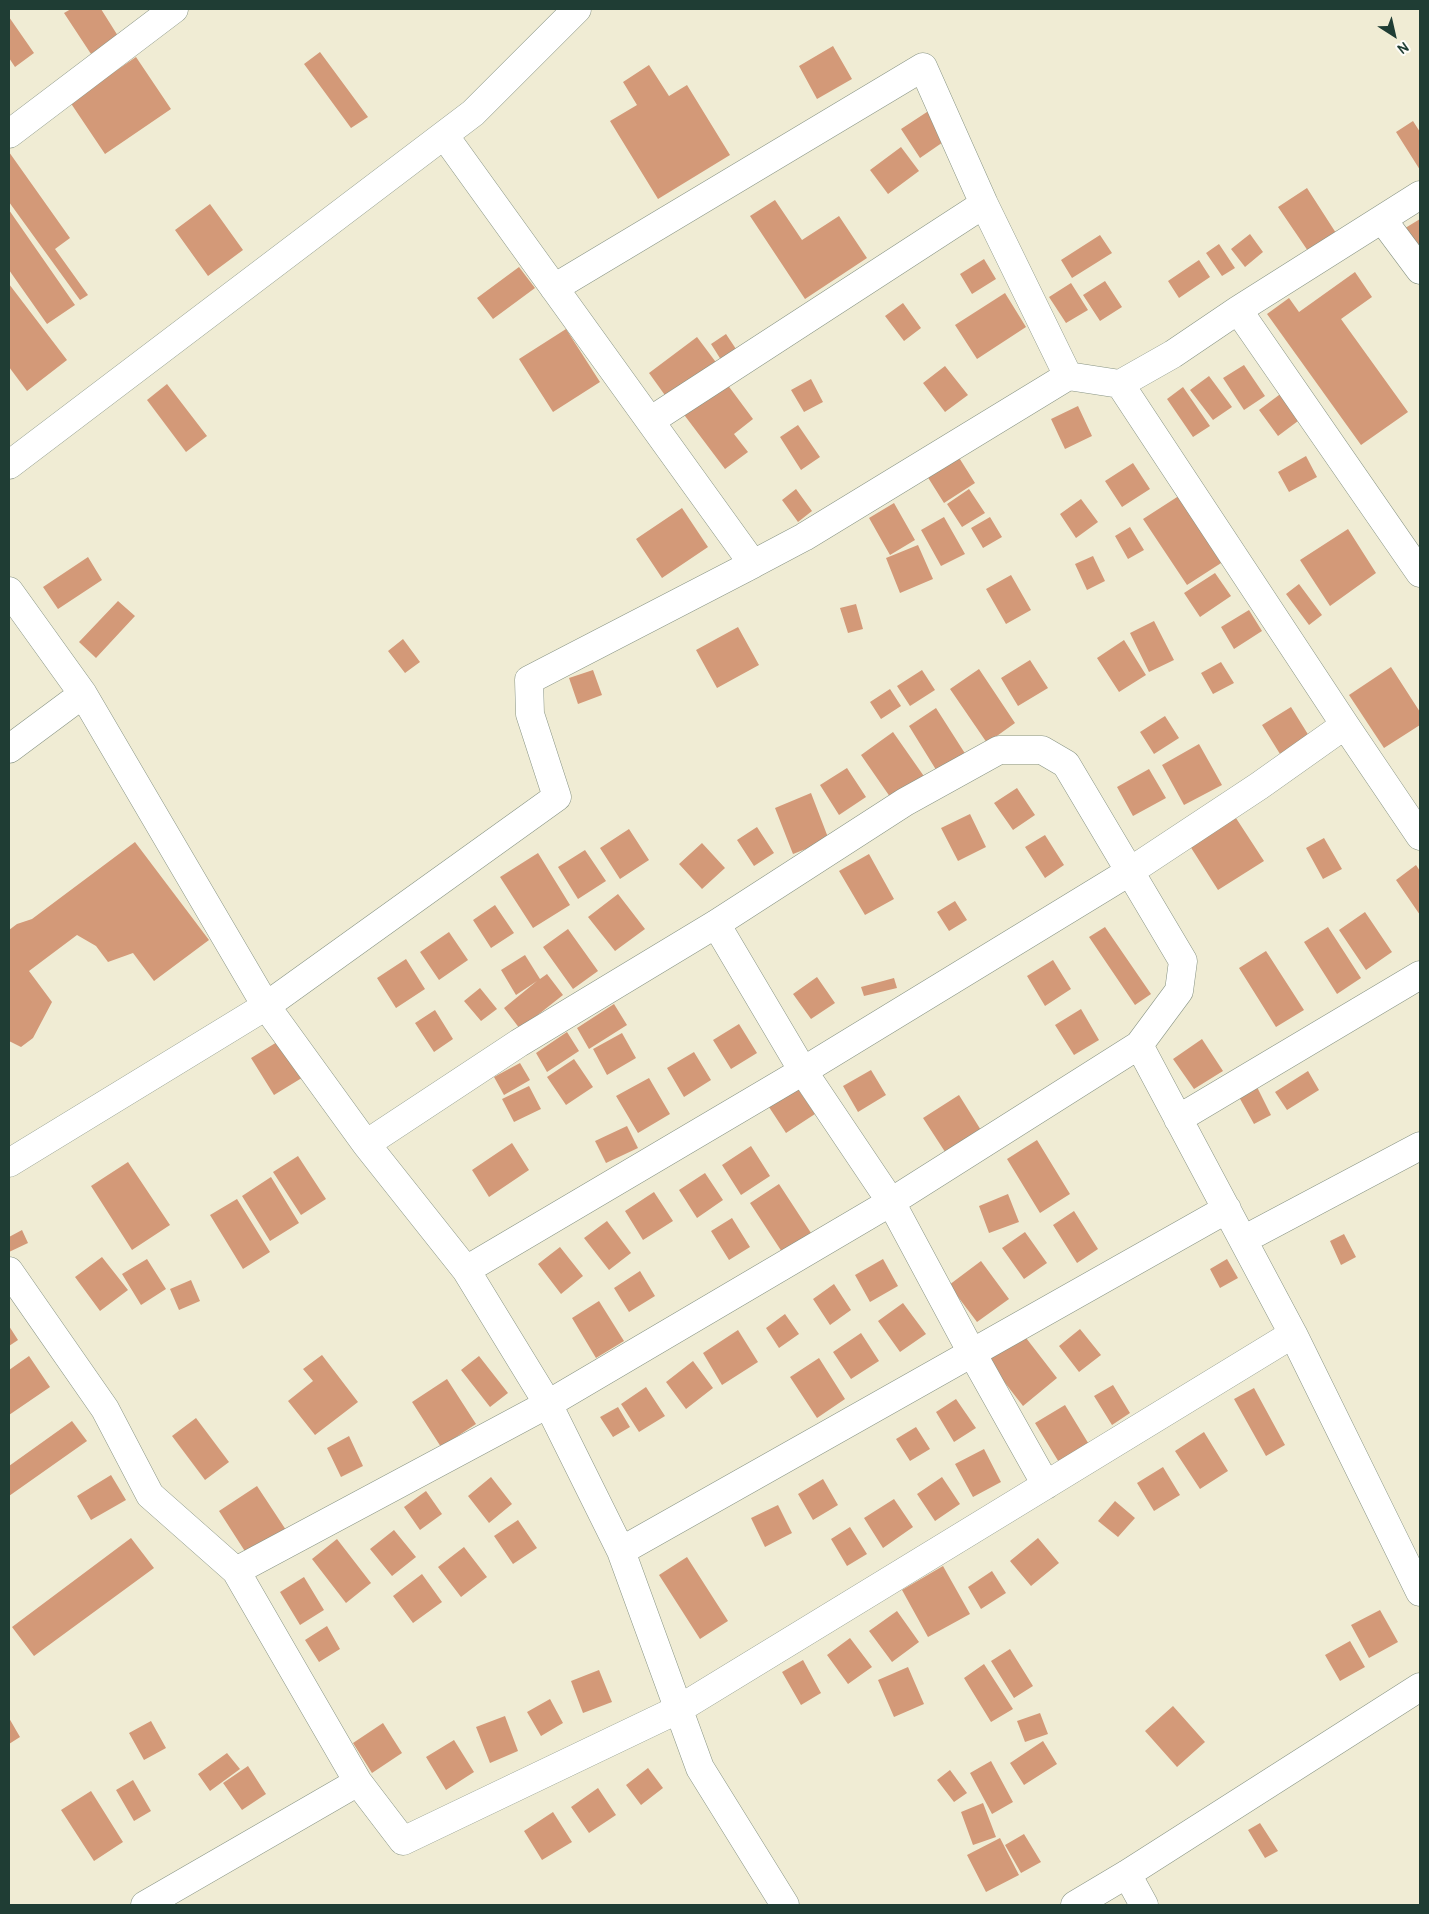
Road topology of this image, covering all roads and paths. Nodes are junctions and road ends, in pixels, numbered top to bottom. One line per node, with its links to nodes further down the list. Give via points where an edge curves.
1 (174, 9): 3 (street)
2 (577, 9): 4 (street, via 473,113)
3 (9, 134)
4 (444, 135): 9 (street); 14 (street)
5 (1420, 195): 7 (street)
6 (984, 204): 9 (street, via 923,67); 11 (street); 13 (street)
7 (1382, 219): 8 (street); 10 (street)
8 (1420, 270)
9 (554, 288): 13 (street)
10 (1238, 310): 12 (street, via 1173,354); 16 (street)
11 (1068, 376): 12 (street); 15 (street, via 804,537)
12 (1120, 384): 19 (street)
13 (650, 421): 15 (street)
14 (9, 465)
15 (753, 564): 25 (street, via 529,680 530,714 557,797)
16 (1420, 573)
17 (9, 591): 18 (street)
18 (84, 694): 20 (street); 25 (street)
19 (1345, 726): 21 (street); 22 (street)
20 (9, 749)
21 (1420, 836)
22 (1129, 872): 23 (street, via 1066,764 1042,750 1000,750 905,802); 26 (street, via 1183,961 1180,992); 27 (street)
23 (716, 924): 27 (street); 29 (street, via 519,1043)
24 (1420, 975): 28 (street)
25 (266, 1006): 29 (street); 31 (street)
26 (1139, 1045): 28 (street); 32 (street)
27 (803, 1071): 32 (street); 35 (street)
28 (1178, 1119): 33 (street)
29 (366, 1144): 35 (street)
30 (1420, 1146): 34 (street)
31 (9, 1163)
32 (891, 1202): 38 (street); 39 (street)
33 (1227, 1209): 34 (street); 38 (street)
34 (1243, 1240): 37 (street)
35 (466, 1270): 39 (street)
36 (9, 1272): 42 (street, via 105,1409 150,1496)
37 (1293, 1334): 40 (street); 43 (street)
38 (972, 1353): 40 (street); 41 (street)
39 (548, 1404): 41 (street); 42 (street)
40 (1046, 1485): 45 (street)
41 (621, 1552): 45 (street)
42 (236, 1571): 46 (street)
43 (1420, 1592)
44 (1420, 1687): 47 (street)
45 (679, 1709): 46 (street, via 403,1841); 49 (street, via 700,1768)
46 (358, 1782): 48 (street)
47 (1127, 1874): 50 (street); 51 (street)
48 (145, 1905)
49 (785, 1905)
50 (1075, 1905)
51 (1144, 1905)

